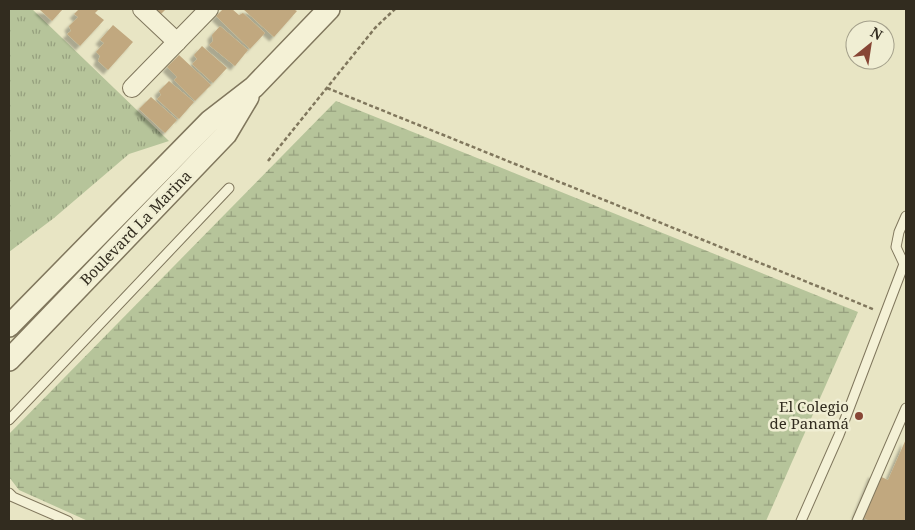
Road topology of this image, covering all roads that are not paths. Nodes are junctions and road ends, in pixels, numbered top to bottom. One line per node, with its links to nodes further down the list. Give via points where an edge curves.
1 (142, 9): 4 (street)
2 (209, 9): 4 (street)
3 (329, 9): 5 (street, Boulevard La Marina)
4 (176, 42): 6 (street)
5 (254, 87): 10 (street, Boulevard La Marina, via 210,120); 11 (street, Boulevard La Marina, via 226,134)
6 (132, 88)
7 (229, 188): 13 (lane)
8 (906, 216): 9 (lane, via 896,247)
9 (905, 263): 16 (lane, via 839,435)
10 (9, 326)
11 (9, 360)
12 (906, 408): 17 (lane)
13 (9, 420)
14 (9, 493): 15 (lane)
15 (68, 521)
16 (801, 521)
17 (858, 521)

